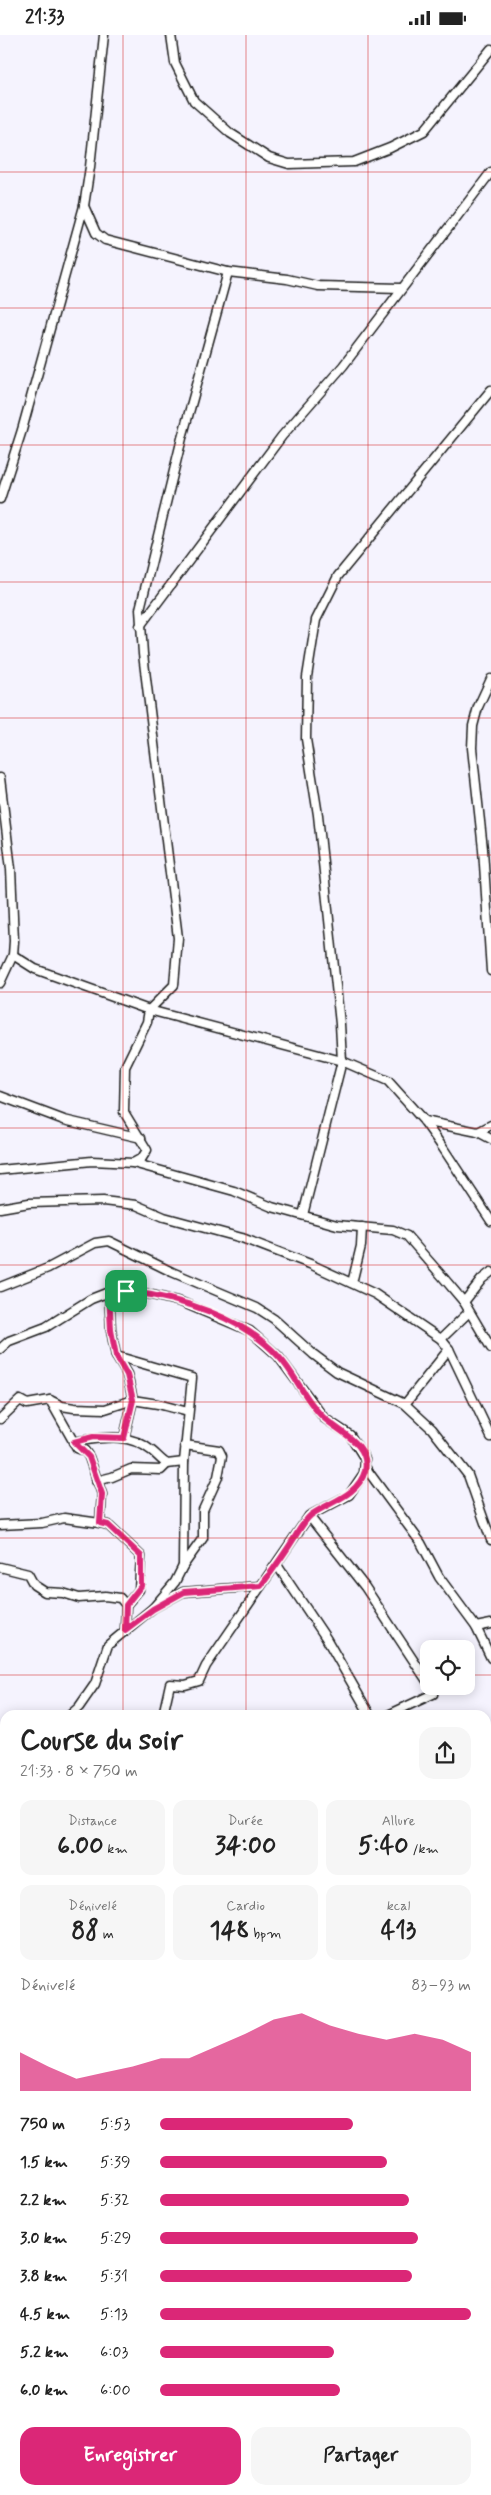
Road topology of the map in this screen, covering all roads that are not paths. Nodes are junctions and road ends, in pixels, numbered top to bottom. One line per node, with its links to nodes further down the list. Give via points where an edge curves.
1 (104, 35): 5 (street)
2 (171, 35): 3 (street, via 175,63 194,101 230,133 269,158 289,164 354,162 424,131)
3 (491, 49)
4 (491, 172): 7 (street)
5 (84, 206): 6 (street, via 96,233 105,240); 9 (street)
6 (228, 272): 7 (street, via 318,286); 10 (street, via 179,447 140,609)
7 (401, 288): 10 (street, via 343,366 282,436)
8 (491, 389): 18 (street, via 338,576 316,619 307,677 306,739 318,815)
9 (0, 499)
10 (140, 626): 17 (street, via 178,938 174,985)
11 (491, 679): 15 (street, via 478,707 472,748)
12 (0, 778): 13 (street, via 11,869)
13 (13, 955): 14 (street); 17 (street, via 35,969)
14 (3, 969): 16 (street)
15 (491, 971)
16 (0, 983)
17 (149, 1010): 18 (street); 23 (street, via 147,1022 125,1067 124,1112)
18 (342, 1061): 20 (street, via 388,1081); 28 (street)
19 (0, 1096): 23 (street, via 64,1120)
20 (424, 1121): 22 (street); 29 (street)
21 (491, 1125): 22 (street)
22 (478, 1132): 24 (street)
23 (141, 1138): 25 (street, via 147,1150 142,1159)
24 (491, 1139)
25 (133, 1163): 26 (street, via 92,1161); 28 (street, via 234,1191 272,1207)
26 (0, 1170)
27 (0, 1208): 32 (street, via 29,1203 103,1201 136,1205 164,1217 242,1238)
28 (303, 1215): 30 (street, via 337,1225)
29 (491, 1221)
30 (362, 1227): 32 (street); 35 (street, via 393,1230 407,1236)
31 (491, 1272): 35 (street)
32 (352, 1283): 37 (street, via 375,1294)
33 (0, 1287): 44 (street, via 48,1268 95,1243 109,1241 257,1308 337,1372)
34 (109, 1292): 39 (street, via 91,1299 46,1327 9,1341); 41 (street); 53 (street, via 148,1294 181,1302 250,1331 278,1356 324,1418 350,1435 365,1459)
35 (464, 1302): 36 (street)
36 (469, 1312): 37 (street); 38 (street)
37 (441, 1339): 40 (street)
38 (491, 1348)
39 (0, 1349)
40 (449, 1349): 44 (street); 47 (street)
41 (116, 1356): 43 (street, via 127,1375); 45 (street, via 191,1376)
42 (50, 1400): 43 (street, via 74,1408 105,1409); 46 (street, via 27,1404 20,1400); 49 (street)
43 (133, 1400): 45 (street); 48 (street)
44 (405, 1404): 58 (street, via 463,1465)
45 (188, 1412): 50 (street)
46 (0, 1419)
47 (491, 1437)
48 (124, 1438): 49 (street, via 93,1437); 52 (street, via 146,1447)
49 (74, 1442): 54 (street, via 89,1457)
50 (185, 1445): 51 (street); 60 (street, via 219,1450 222,1456 216,1486 202,1510 202,1538)
51 (184, 1462): 52 (street); 60 (street)
52 (167, 1464): 54 (street, via 161,1470 131,1469)
53 (365, 1467): 55 (street, via 349,1495); 66 (street, via 421,1543 439,1577)
54 (96, 1481): 56 (street, via 102,1494)
55 (309, 1516): 59 (street); 69 (street, via 365,1587)
56 (100, 1523): 57 (street, via 64,1518 42,1523); 63 (street, via 108,1525 141,1556 141,1586)
57 (0, 1525)
58 (491, 1540)
59 (277, 1565): 62 (street); 73 (street, via 326,1638)
60 (183, 1566): 64 (street, via 175,1582)
61 (0, 1567): 63 (street, via 28,1574 39,1590 79,1598 112,1596 120,1598)
62 (261, 1586): 64 (street, via 184,1592); 72 (street, via 199,1681 185,1685 170,1684)
63 (126, 1605): 67 (street)
64 (153, 1609): 67 (street)
65 (491, 1624): 66 (street)
66 (476, 1627): 68 (street)
67 (125, 1630): 71 (street, via 108,1645 95,1684)
68 (491, 1658)
69 (420, 1670)
70 (431, 1695): 74 (street)
71 (76, 1710)
72 (164, 1710)
73 (367, 1710)
74 (399, 1710)

